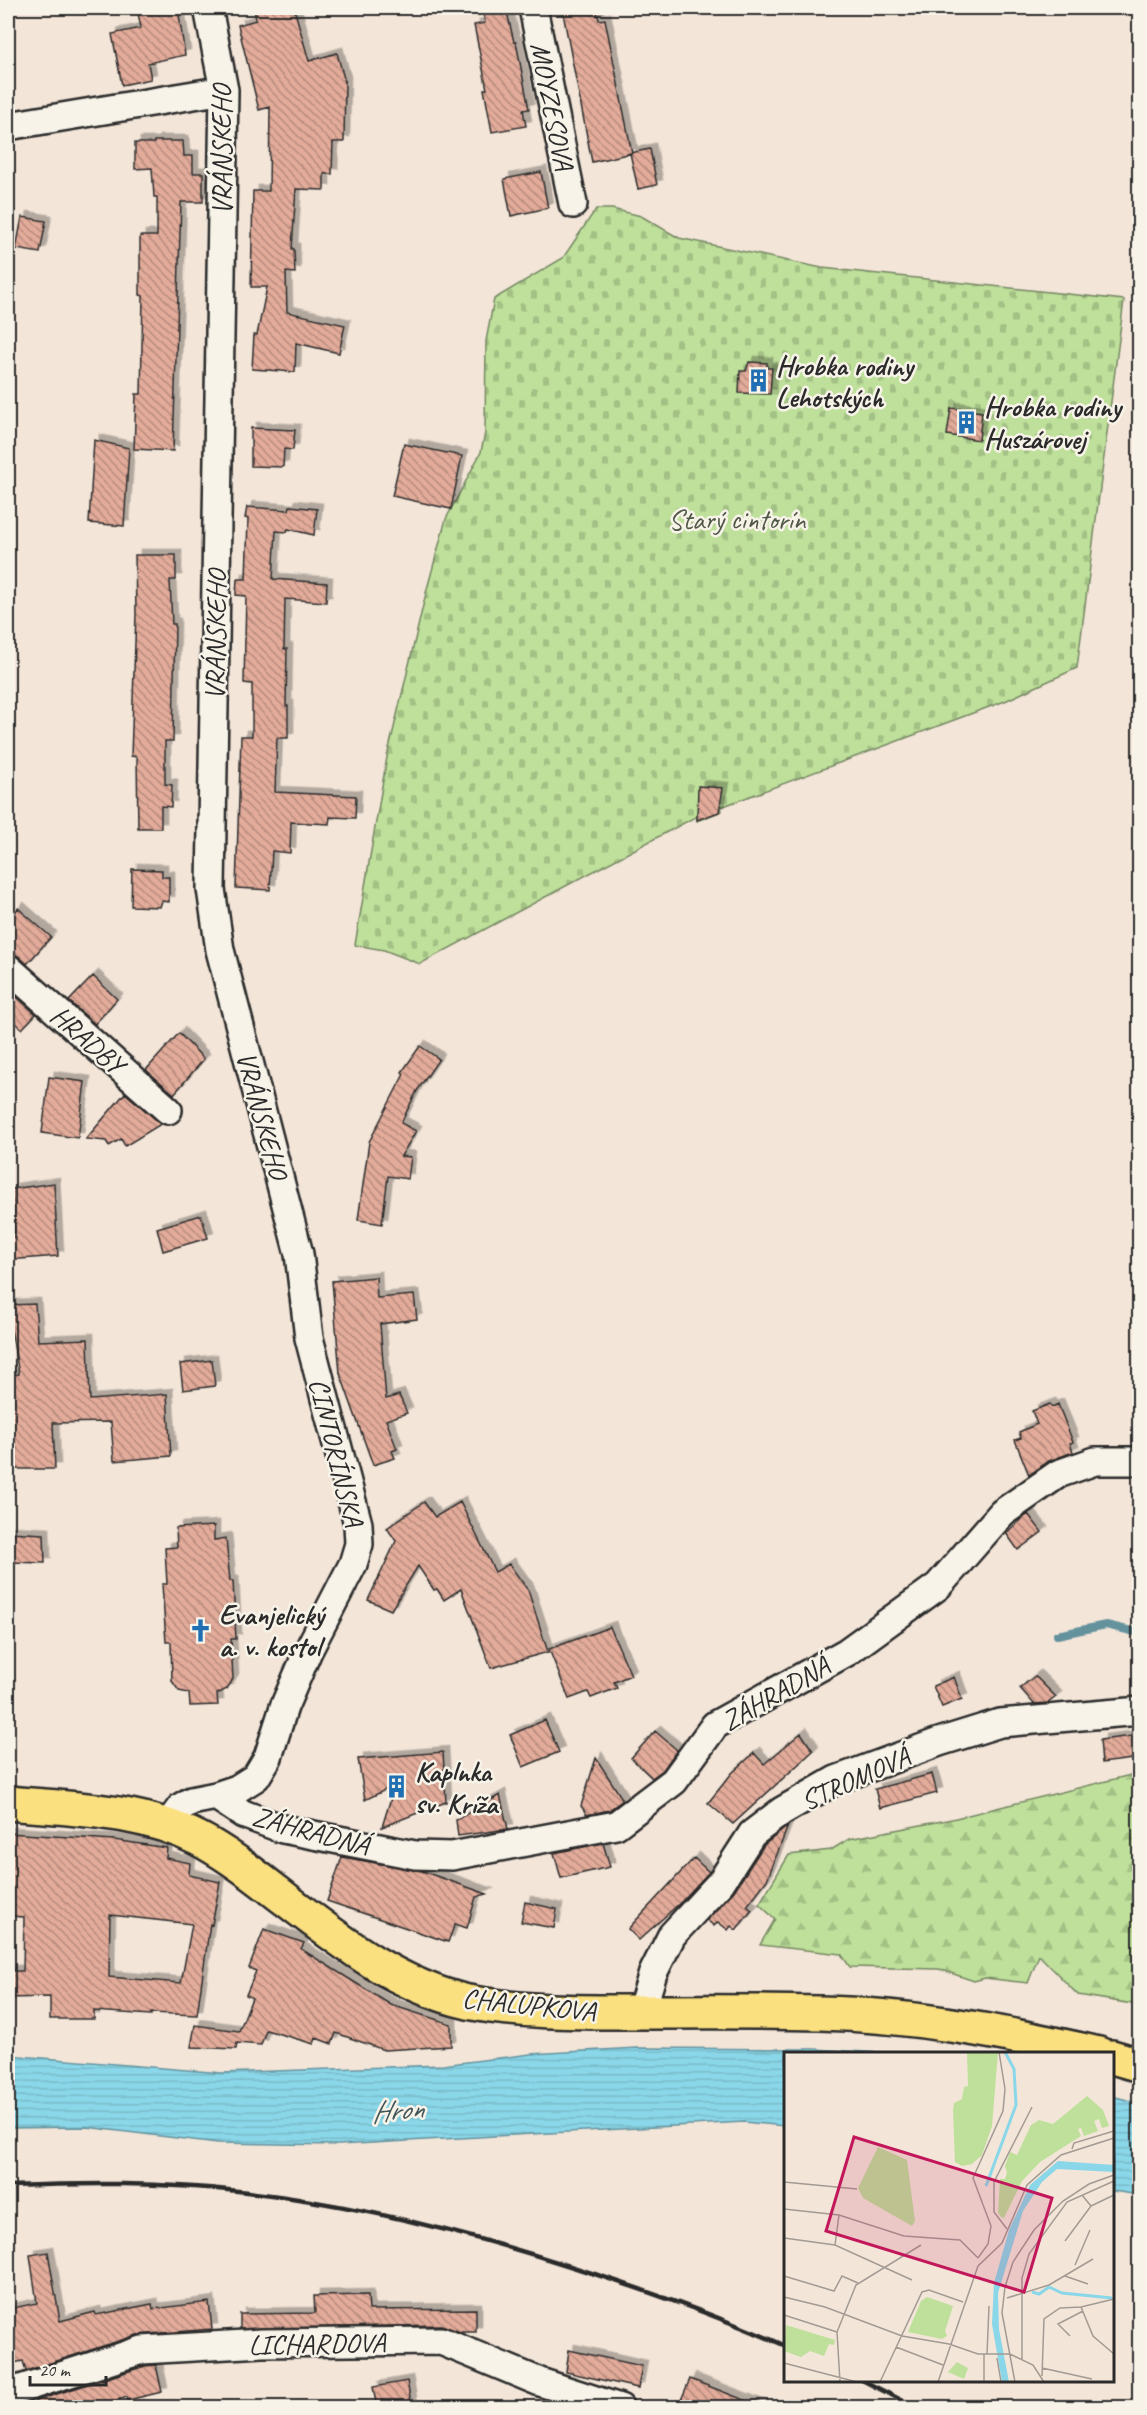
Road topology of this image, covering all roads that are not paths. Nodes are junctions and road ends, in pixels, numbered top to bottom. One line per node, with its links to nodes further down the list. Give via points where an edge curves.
1 (208, 8): 3 (street, VRÁNSKEHO)
2 (533, 8): 5 (street, MOYZESOVA)
3 (224, 90): 4 (street); 8 (street, VRÁNSKEHO, via 211,889 220,950)
4 (8, 126)
5 (573, 204)
6 (8, 968): 7 (street, HRADBY)
7 (168, 1110)
8 (299, 1254): 11 (street, CINTORÍNSKA, via 309,1338 358,1524 359,1544 284,1707 268,1757 256,1777)
9 (1140, 1461): 11 (street, ZÁHRADNÁ, via 1095,1461 1058,1474 1002,1513 938,1586 848,1652 715,1725 674,1780 616,1825 452,1856 415,1855 283,1829 243,1814)
10 (1140, 1711): 14 (street, STROMOVÁ, via 1000,1723 836,1780 782,1811 752,1834 721,1882 672,1935 653,1973)
11 (216, 1796): 13 (street, CINTORÍNSKA, via 181,1807)
12 (8, 1803): 13 (main road, CHALUPKOVA, via 127,1815)
13 (168, 1825): 14 (main road, CHALUPKOVA, via 224,1853 342,1943 402,1980 469,2002 505,2007)
14 (641, 2012): 15 (main road, CHALUPKOVA, via 822,2013 903,2018 1026,2037)
15 (1090, 2052)
16 (1114, 2057): 17 (main road)
17 (1140, 2065)
18 (8, 2393): 21 (street, LICHARDOVA, via 142,2350 262,2343 441,2341 540,2382)
19 (8, 2403): 20 (street)
20 (11, 2408)
21 (620, 2408)

